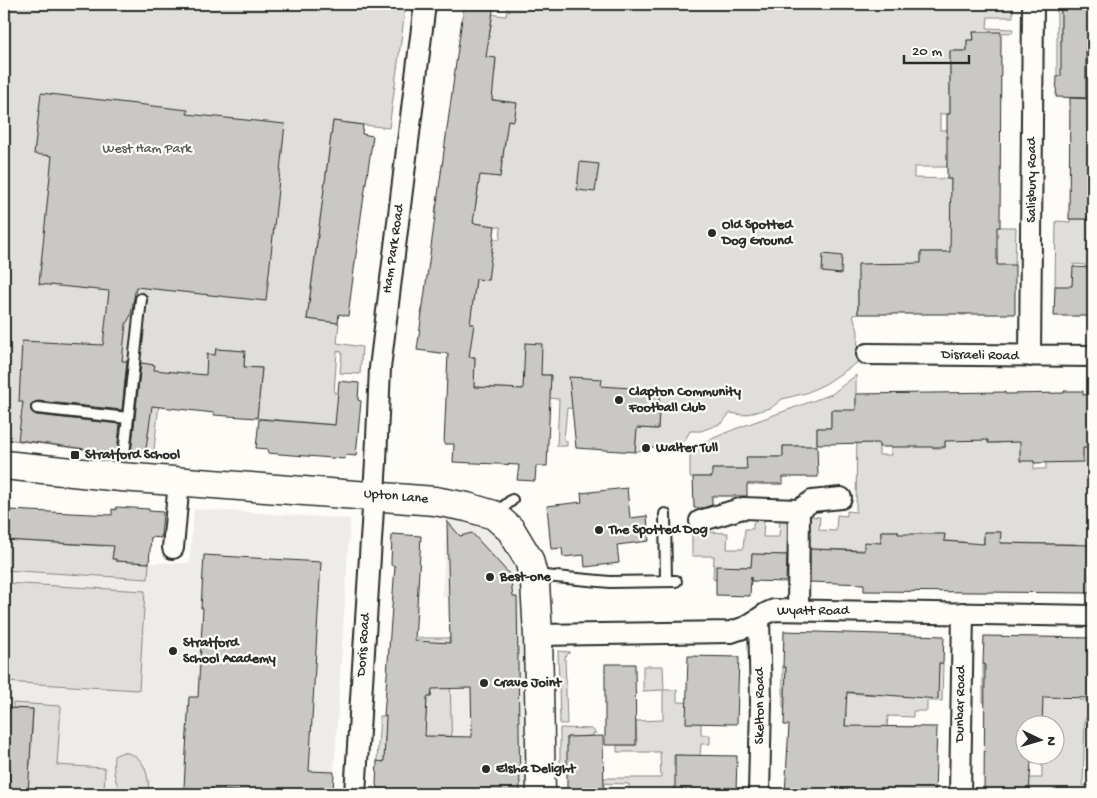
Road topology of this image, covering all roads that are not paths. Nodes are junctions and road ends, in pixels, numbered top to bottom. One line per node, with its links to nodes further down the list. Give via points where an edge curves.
1 (426, 4): 12 (street, Ham Park Road, via 383,338)
2 (1033, 4): 5 (street, Salisbury Road)
3 (141, 299): 8 (lane)
4 (867, 354): 5 (street, Disraeli Road)
5 (1030, 356): 6 (street, Disraeli Road)
6 (1093, 356)
7 (37, 408): 8 (lane)
8 (128, 418): 9 (lane)
9 (124, 454)
10 (4, 465): 11 (main road, Upton Lane)
11 (178, 481): 12 (main road, Upton Lane); 17 (street)
12 (373, 495): 18 (main road, Upton Lane, via 467,507 503,507); 24 (street, Doris Road)
13 (841, 498): 14 (street, via 812,501)
14 (799, 510): 16 (street, via 743,508); 19 (street)
15 (665, 514): 18 (lane, via 671,581 610,582)
16 (700, 520)
17 (173, 548)
18 (534, 575): 23 (main road, Upton Lane)
19 (798, 610): 20 (street, Wyatt Road); 22 (street, Wyatt Road, via 774,610)
20 (963, 613): 21 (street, Wyatt Road); 27 (street, Dunbar Road)
21 (1093, 616)
22 (759, 618): 23 (street, Wyatt Road, via 731,632); 26 (street, Skelton Road)
23 (538, 636): 25 (main road, Upton Lane)
24 (355, 794)
25 (541, 794)
26 (759, 794)
27 (960, 794)

